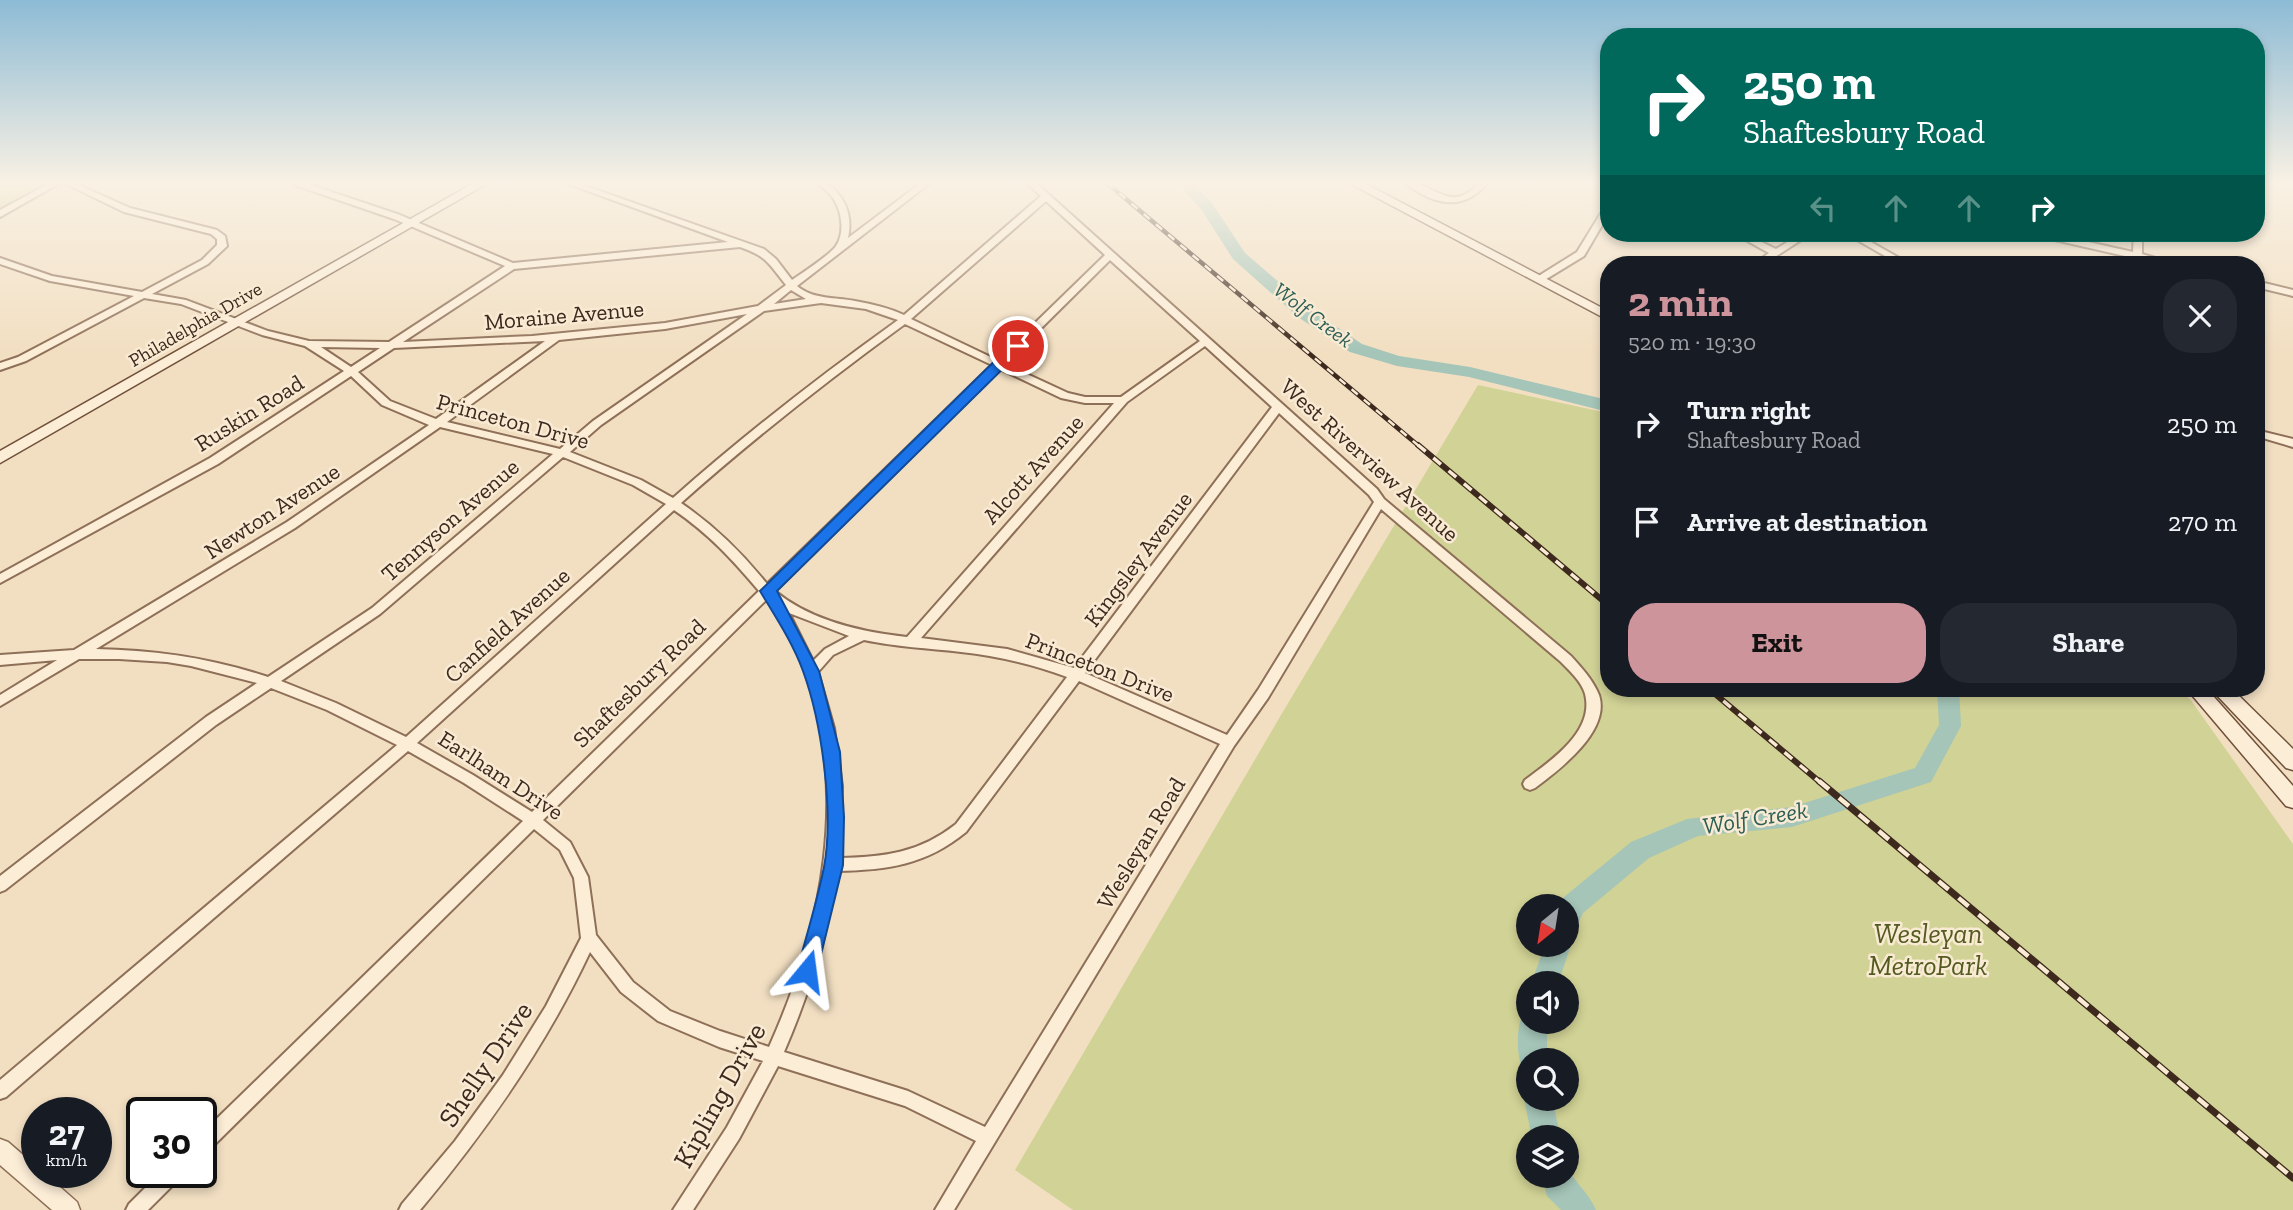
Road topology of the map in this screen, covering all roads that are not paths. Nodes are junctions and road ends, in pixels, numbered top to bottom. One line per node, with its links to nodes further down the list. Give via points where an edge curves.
1 (222, 239): 30 (street, via 212,257)
2 (383, 239): 36 (main road, Philadelphia Drive)
3 (448, 239): 25 (street)
4 (732, 239): 17 (street)
5 (844, 239): 18 (street)
6 (852, 239): 18 (street, Tennyson Avenue)
7 (997, 239): 35 (street, Canfield Avenue)
8 (1093, 239): 20 (street, West Riverview Avenue)
9 (1471, 239): 26 (main road)
10 (1480, 239): 26 (main road)
11 (1590, 239): 26 (street, via 1581,254)
12 (1755, 242): 19 (street)
13 (1794, 242): 19 (street)
14 (1865, 242): 22 (street)
15 (2076, 242): 23 (street)
16 (2138, 242): 23 (street)
17 (745, 244): 25 (street); 27 (street, via 771,257)
18 (840, 249): 27 (street, Tennyson Avenue)
19 (1776, 253): 21 (street)
20 (1110, 255): 38 (street, West Riverview Avenue); 41 (street, Shaftesbury Road)
21 (1771, 256)
22 (1891, 256)
23 (2137, 256)
24 (0, 261): 30 (street, Princeton Drive, via 50,278)
25 (512, 265): 40 (street, Ruskin Road)
26 (1546, 276): 31 (main road); 34 (main road)
27 (792, 285): 32 (street); 33 (street, Tennyson Avenue)
28 (2265, 286): 29 (street)
29 (2293, 293)
30 (143, 294): 36 (street, Princeton Drive); 42 (street)
31 (1600, 299)
32 (820, 300): 33 (street, Moraine Avenue); 35 (street, via 867,306)
33 (758, 311): 37 (street, Moraine Avenue); 49 (street, Tennyson Avenue)
34 (1600, 311)
35 (904, 320): 41 (street); 52 (street, Canfield Avenue, via 778,414)
36 (239, 321): 39 (street, Princeton Drive); 50 (main road, Philadelphia Drive)
37 (555, 338): 40 (street, Moraine Avenue); 46 (street, Newton Avenue)
38 (1206, 341): 44 (street, Alcott Avenue); 45 (street, West Riverview Avenue)
39 (309, 344): 40 (street, Moraine Avenue); 43 (street, Princeton Drive)
40 (393, 346): 43 (street, Ruskin Road)
41 (998, 365): 44 (street, via 1065,396); 54 (street, Shaftesbury Road)
42 (0, 367)
43 (352, 372): 46 (street, Princeton Drive, via 386,403); 53 (street, Ruskin Road, via 175,484)
44 (1123, 400): 56 (street, Alcott Avenue)
45 (1278, 406): 51 (street, West Riverview Avenue); 60 (street, Kingsley Avenue)
46 (438, 423): 49 (street, Princeton Drive); 57 (street, Newton Avenue, via 281,531)
47 (2265, 435): 48 (street)
48 (2293, 443)
49 (561, 452): 52 (street, Princeton Drive, via 634,481); 61 (street, Tennyson Avenue, via 404,590)
50 (0, 458)
51 (1380, 502): 65 (street, Wesleyan Road); 68 (street, West Riverview Avenue, via 1581,675 1593,697 1592,720 1563,759)
52 (673, 503): 54 (street, Princeton Drive, via 722,540); 66 (street, Canfield Avenue)
53 (0, 579)
54 (772, 595): 55 (street, Princeton Drive); 59 (street, Kipling Drive); 70 (street, Shaftesbury Road)
55 (860, 636): 56 (street, Princeton Drive); 59 (street, via 829,652)
56 (909, 643): 60 (street, Princeton Drive, via 1007,654)
57 (77, 654): 58 (street, Earlham Drive); 61 (street, Earlham Drive, via 191,662); 64 (street, Newton Avenue)
58 (0, 660)
59 (811, 671): 71 (street, Kipling Drive, via 831,752)
60 (1076, 676): 65 (street, Princeton Drive); 71 (street, Kingsley Avenue, via 951,837 902,861)
61 (270, 683): 66 (street, Earlham Drive); 72 (street, Tennyson Avenue, via 182,742)
62 (2203, 697): 69 (main road)
63 (2228, 697): 67 (main road)
64 (0, 701)
65 (1229, 742): 77 (street, Wesleyan Road)
66 (407, 744): 70 (street, Earlham Drive); 75 (street, Canfield Avenue)
67 (2293, 762)
68 (1530, 784)
69 (2293, 800)
70 (533, 821): 73 (street, Earlham Drive, via 565,846 576,864 585,891); 76 (street, Shaftesbury Road)
71 (834, 865): 74 (street, Kipling Drive, via 807,971)
72 (0, 885)
73 (589, 938): 74 (street, via 627,986 664,1017); 82 (street, Shelly Drive, via 523,1061)
74 (774, 1056): 77 (street, via 908,1099); 83 (street, Kipling Drive, via 740,1124)
75 (0, 1091)
76 (217, 1130)
77 (988, 1138): 84 (street, Wesleyan Road)
78 (0, 1150): 80 (street)
79 (158, 1188): 81 (street)
80 (69, 1210)
81 (135, 1210)
82 (408, 1210)
83 (682, 1210)
84 (944, 1210)

